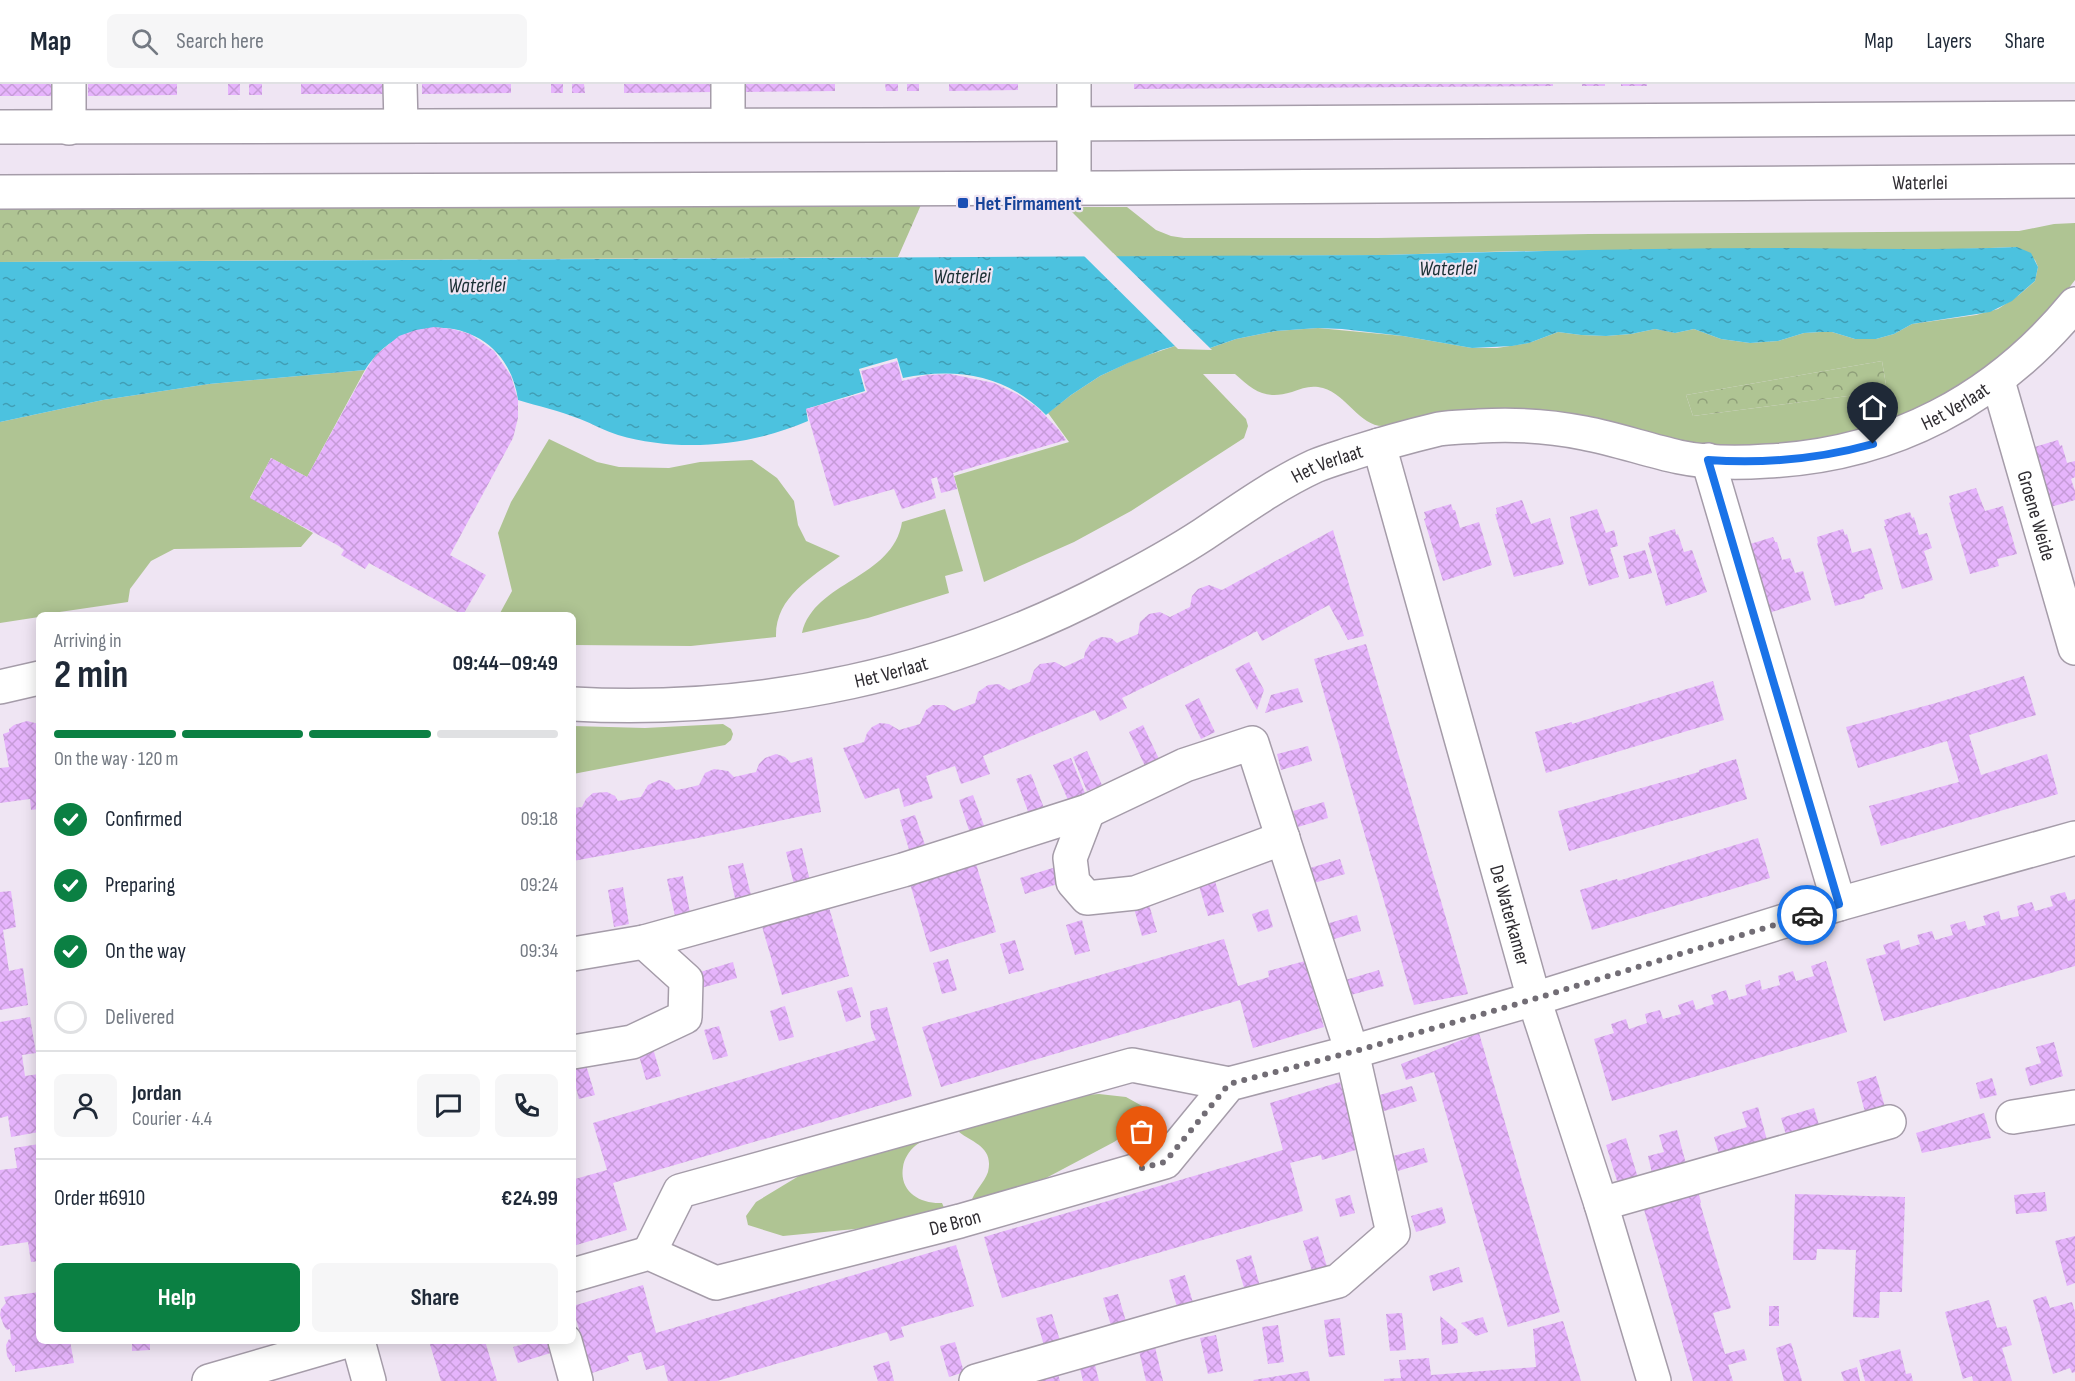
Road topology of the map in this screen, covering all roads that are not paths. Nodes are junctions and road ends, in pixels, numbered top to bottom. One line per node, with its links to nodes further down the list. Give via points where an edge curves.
1 (69, 84): 10 (street)
2 (399, 84): 8 (street)
3 (728, 84): 6 (street)
4 (1074, 84): 7 (street)
5 (2075, 118): 7 (street)
6 (728, 124): 7 (street); 8 (street)
7 (1074, 124): 12 (street)
8 (401, 125): 10 (street)
9 (0, 128): 10 (street)
10 (69, 128)
11 (2075, 181): 12 (street, Waterlei)
12 (1074, 187): 13 (street, Waterlei)
13 (0, 192)
14 (2075, 304): 15 (street, Het Verlaat)
15 (1998, 381): 17 (street, Het Verlaat, via 1917,428 1873,444 1835,454 1782,460); 18 (street, Groene Weide)
16 (1379, 445): 17 (street, Het Verlaat, via 1444,428 1525,426 1581,432 1684,458); 21 (street, Het Verlaat, via 1316,465 1180,549 1077,604 1013,633 939,658 858,680 763,697 706,703); 28 (street, De Waterkamer)
17 (1708, 460): 25 (street)
18 (2075, 648)
19 (36, 679): 20 (street)
20 (0, 687)
21 (576, 704)
22 (1088, 811): 23 (street, via 1185,765 1252,743); 23 (street, via 1070,858 1073,882 1087,898 1135,893); 26 (street, via 903,870)
23 (1283, 838): 30 (street)
24 (2075, 838): 25 (street)
25 (1839, 904): 28 (street)
26 (644, 942): 27 (street); 29 (street, via 686,980 685,1017 632,1042)
27 (576, 953)
28 (1534, 999): 30 (street); 35 (street, De Waterkamer)
29 (576, 1051)
30 (1352, 1052): 31 (street); 44 (street, via 1393,1233 1354,1268 1338,1281)
31 (1229, 1084): 36 (street, via 1132,1065 680,1191); 36 (street, De Bron, via 1165,1162 960,1221 716,1283)
32 (2075, 1107): 33 (street)
33 (2013, 1117)
34 (1889, 1122): 35 (street)
35 (1601, 1204): 45 (street, De Waterkamer)
36 (649, 1253): 37 (street)
37 (576, 1274)
38 (337, 1344): 41 (street)
39 (359, 1344): 42 (street)
40 (566, 1344): 43 (street)
41 (208, 1381)
42 (369, 1381)
43 (576, 1381)
44 (976, 1381)
45 (1654, 1381)

